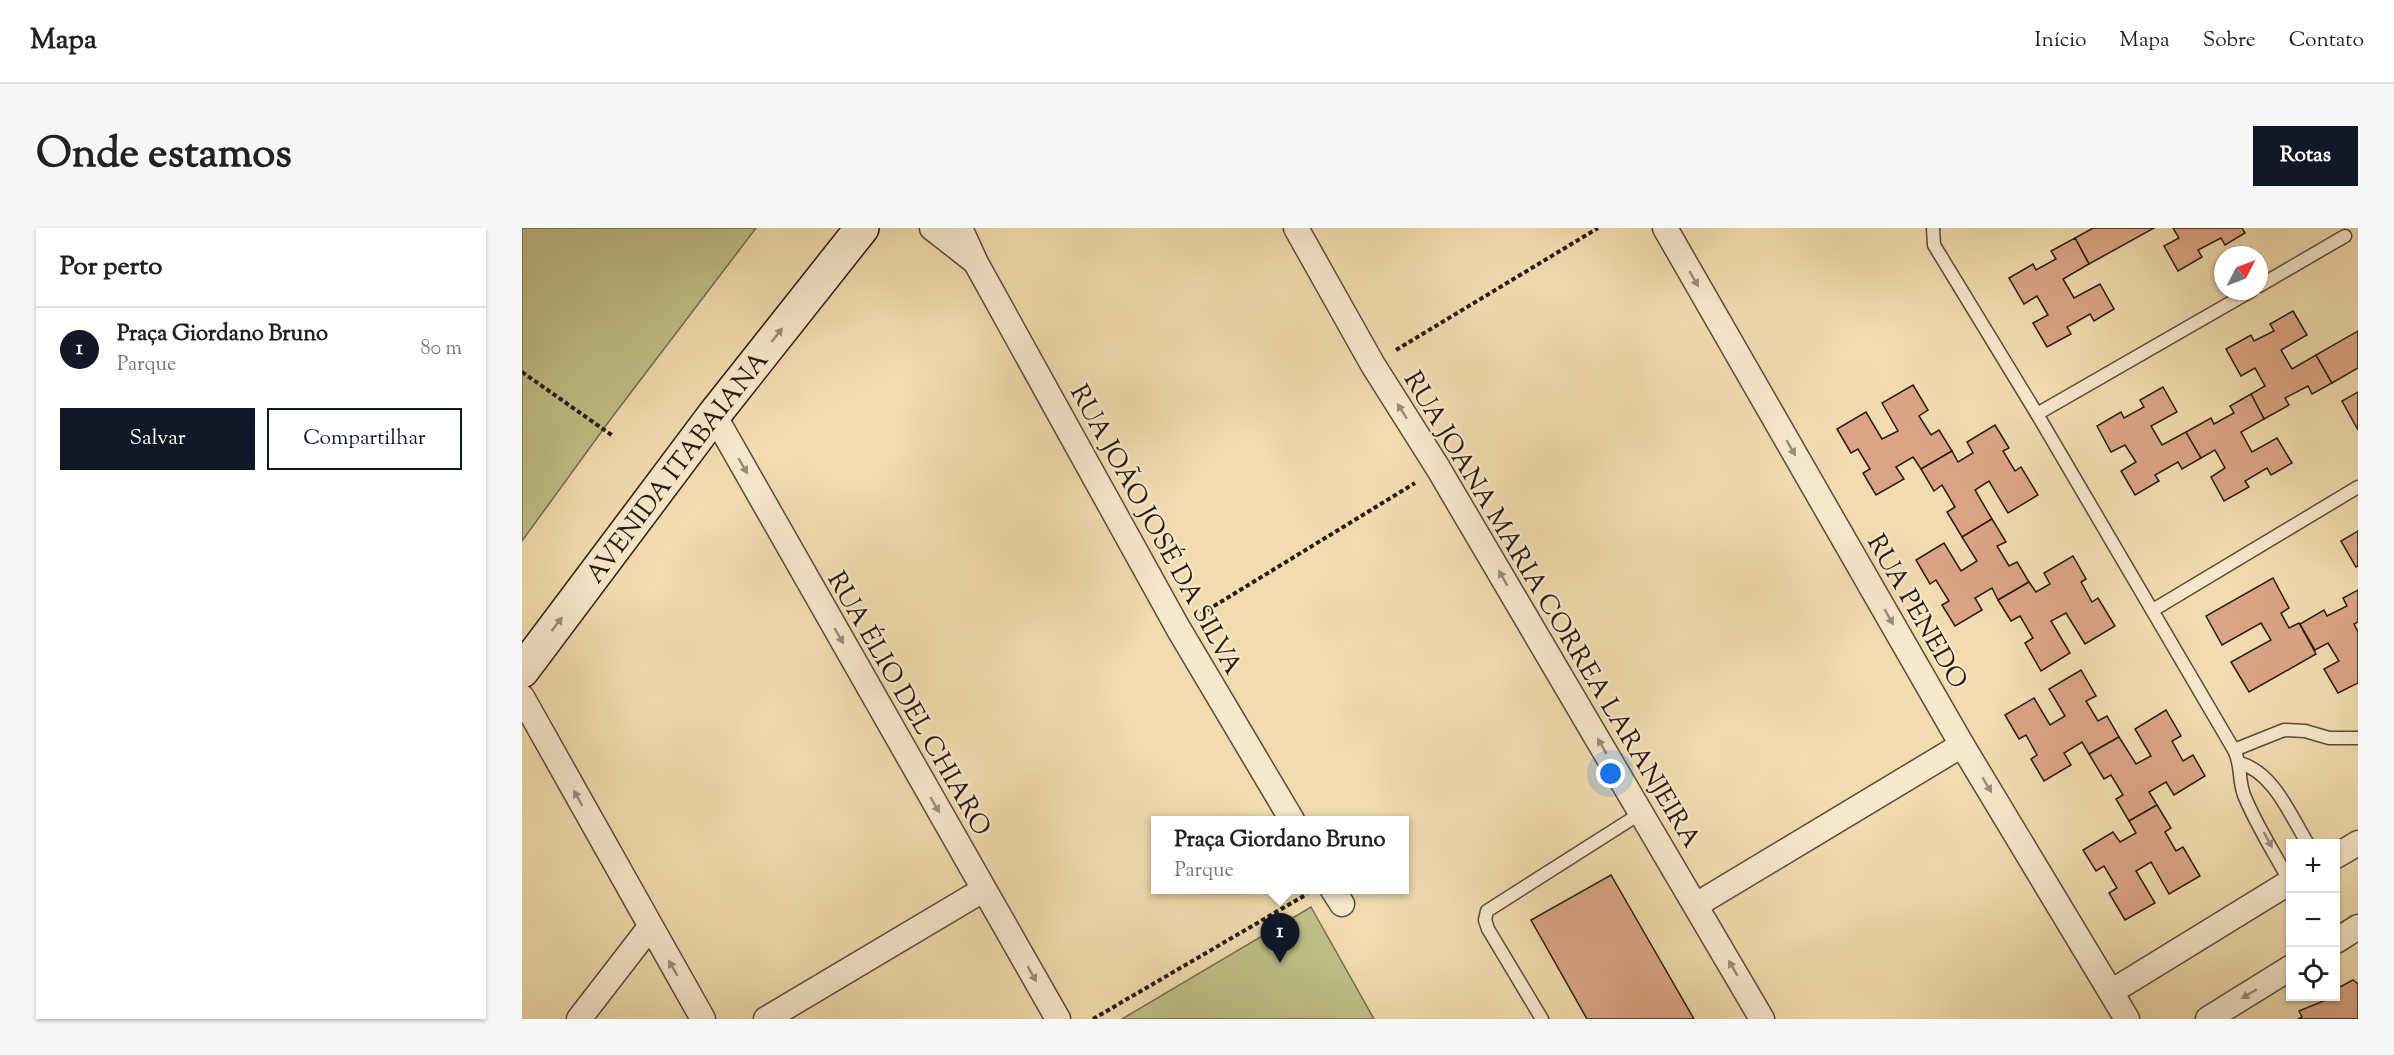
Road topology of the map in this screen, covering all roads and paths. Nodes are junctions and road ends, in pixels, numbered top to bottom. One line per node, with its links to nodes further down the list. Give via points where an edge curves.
1 (862, 228): 15 (main road, AVENIDA ITABAIANA, one-way to 1)
2 (932, 228): 9 (street, RUA JOÃO JOSÉ DA SILVA)
3 (960, 228): 9 (street, RUA JOÃO JOSÉ DA SILVA)
4 (1296, 228): 12 (street, RUA JOANA MARIA CORREA LARANJEIRA)
5 (1598, 228): 12 (path)
6 (1665, 228): 24 (street, RUA PENEDO, one-way to 24)
7 (1933, 228): 14 (lane, via 1934,245)
8 (2345, 236): 10 (lane)
9 (976, 263): 20 (street, RUA JOÃO JOSÉ DA SILVA)
10 (2268, 281)
11 (2235, 300): 14 (lane)
12 (1373, 365): 17 (street, RUA JOANA MARIA CORREA LARANJEIRA, one-way to 12)
13 (522, 372): 16 (path)
14 (2037, 414): 19 (lane)
15 (714, 415): 21 (main road, AVENIDA ITABAIANA, one-way to 15); 34 (street, RUA ÉLIO DEL CHIARO, one-way to 34)
16 (613, 436)
17 (1438, 468): 20 (path); 27 (street, RUA JOANA MARIA CORREA LARANJEIRA, one-way to 17)
18 (2358, 487): 19 (lane)
19 (2153, 610): 25 (lane)
20 (1178, 628): 28 (street, RUA JOÃO JOSÉ DA SILVA)
21 (522, 670)
22 (522, 697): 37 (street, one-way to 22)
23 (2358, 738): 25 (lane, via 2329,738 2284,730)
24 (1962, 744): 36 (street); 41 (street, RUA PENEDO, one-way to 41)
25 (2234, 750): 26 (lane)
26 (2240, 763): 29 (lane, via 2256,767 2270,782); 32 (lane, one-way to 32, via 2239,779 2246,798)
27 (1641, 813): 36 (street, RUA JOANA MARIA CORREA LARANJEIRA); 47 (lane, via 1487,910 1488,929)
28 (1290, 816)
29 (2306, 839)
30 (2358, 843): 31 (street)
31 (2340, 854)
32 (2286, 874)
33 (2286, 884): 41 (street)
34 (983, 891): 44 (street); 45 (street, RUA ÉLIO DEL CHIARO, one-way to 45)
35 (1308, 894): 46 (path)
36 (1696, 905): 48 (street, RUA JOANA MARIA CORREA LARANJEIRA, one-way to 36)
37 (650, 927): 42 (street); 43 (street, one-way to 37)
38 (2358, 927): 39 (street)
39 (2340, 938)
40 (2286, 970): 50 (street, one-way to 50)
41 (2111, 992): 49 (street, RUA PENEDO)
42 (579, 1019)
43 (703, 1019)
44 (766, 1019)
45 (1058, 1019)
46 (1094, 1019)
47 (1542, 1019)
48 (1762, 1019)
49 (2127, 1019)
50 (2208, 1019)

